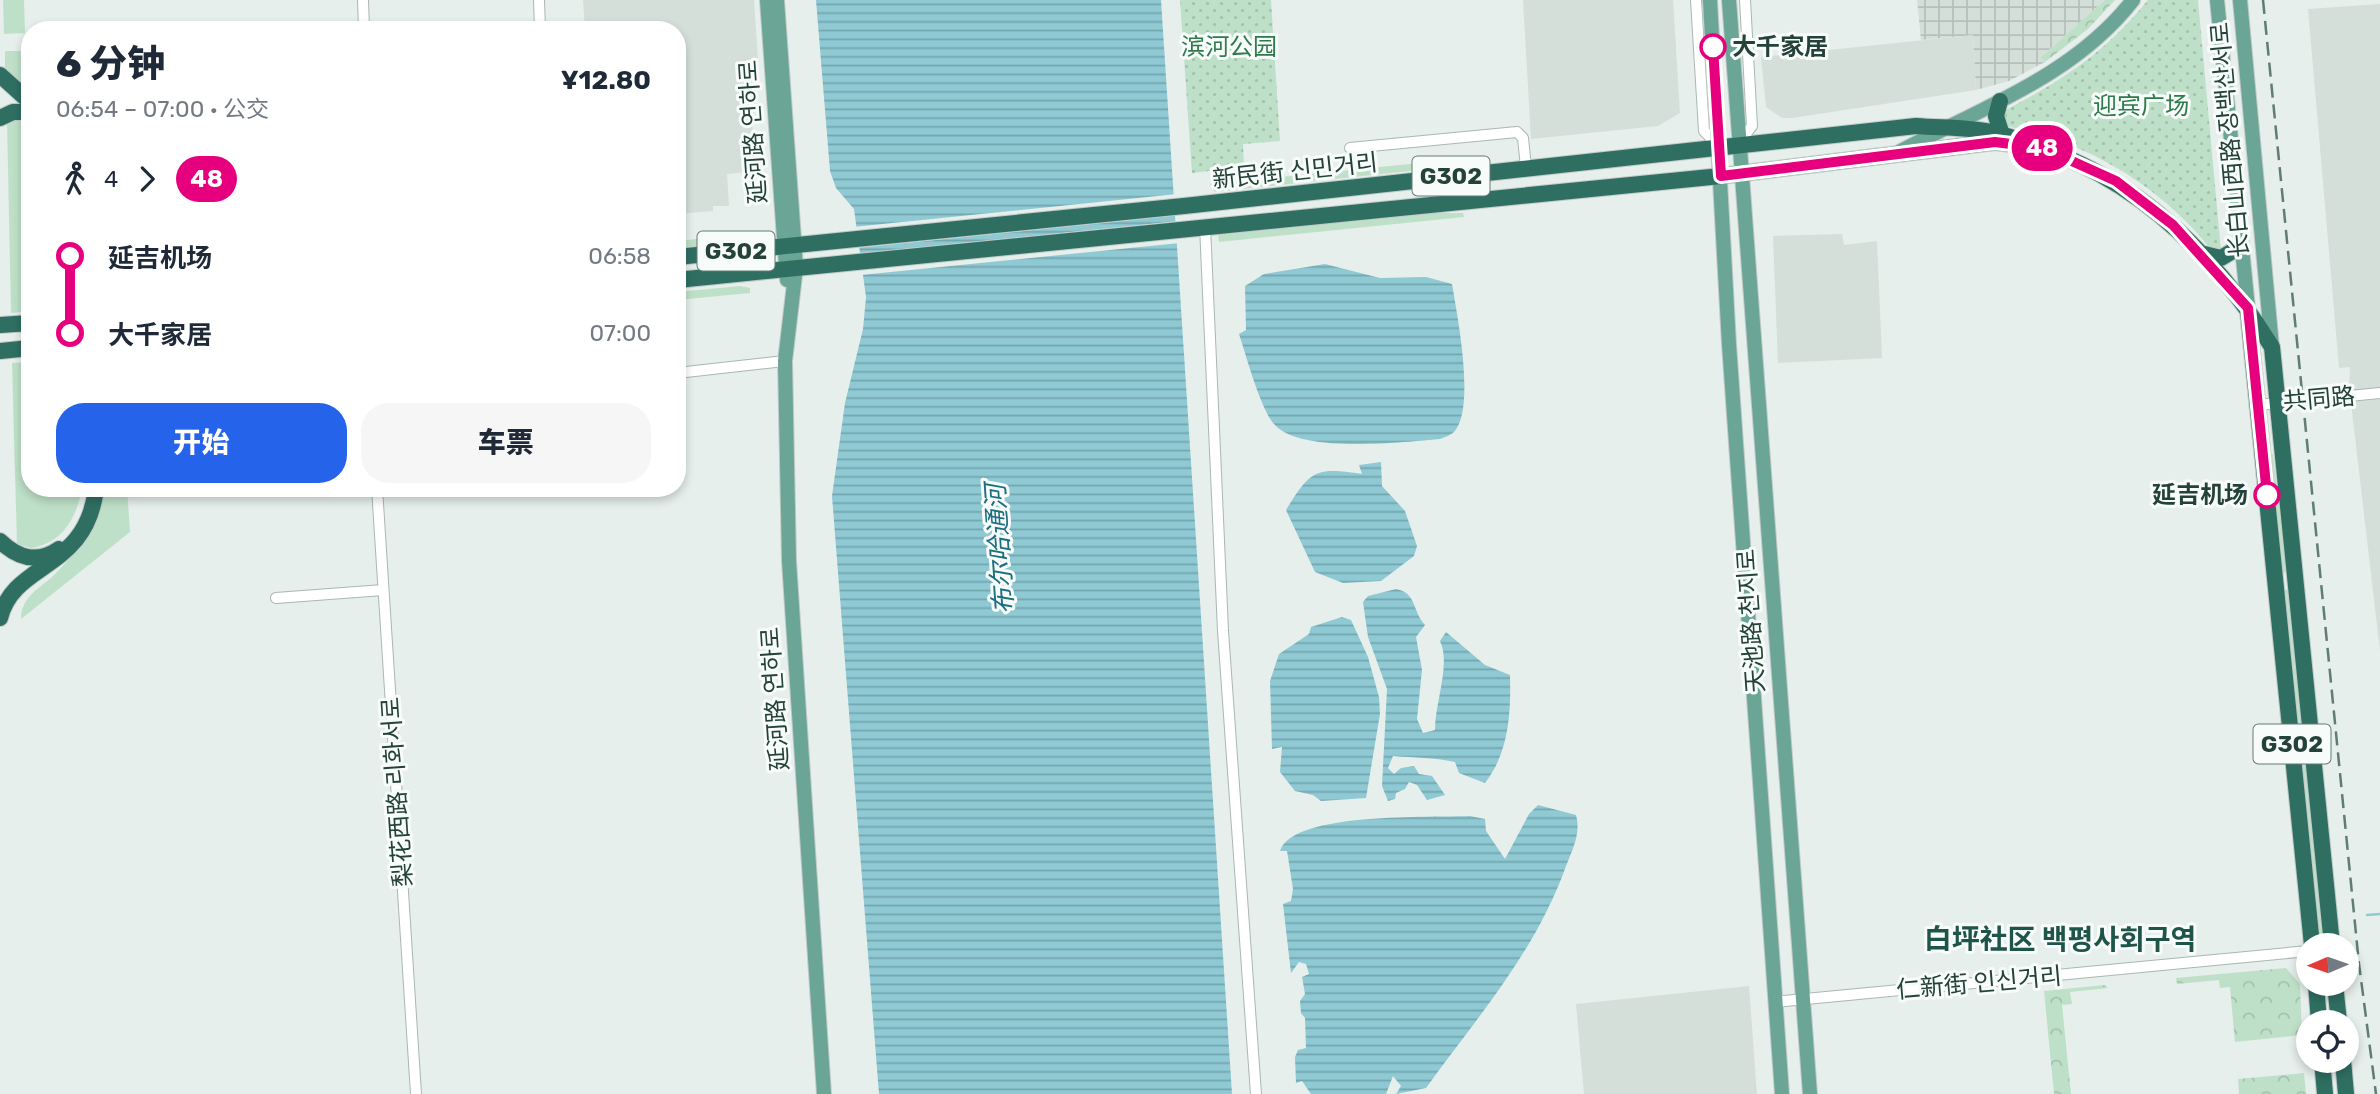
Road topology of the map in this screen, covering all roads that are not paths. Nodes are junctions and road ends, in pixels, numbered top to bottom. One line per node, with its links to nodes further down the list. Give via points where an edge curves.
1 (363, 0): 12 (street)
2 (539, 0): 13 (street)
3 (767, 0): 33 (main road, 延河路 연하로)
4 (777, 0): 33 (main road, 延河路 연하로)
5 (1696, 0): 24 (street, 天池路 천지로, via 1704,131)
6 (1710, 0): 24 (main road, 天池路 천지로)
7 (1729, 0): 23 (main road, 天池路 천지로)
8 (1745, 0): 23 (street, 天池路 천지로, via 1752,126)
9 (2133, 0): 16 (main road, 新民街 신민거리, via 2074,57)
10 (2217, 0): 34 (main road, 长白山西路 장백산서로)
11 (2239, 0): 42 (main road, 长白山西路 장백산서로)
12 (364, 21)
13 (540, 21)
14 (0, 75): 15 (highway)
15 (21, 94)
16 (2000, 101): 17 (main road, 新民街 신민거리); 22 (highway, via 1996,116)
17 (1978, 111): 20 (main road, 新民街 신민거리); 21 (main road, 新民街 신민거리)
18 (21, 112): 19 (highway)
19 (0, 118)
20 (1916, 126): 21 (highway, 新民街 신민거리 / G302); 23 (highway, 新民街 신민거리 / G302)
21 (1944, 128): 22 (highway, 新民街 신민거리 / G302); 27 (main road, 新民街 신민거리)
22 (2002, 135): 25 (highway, 新民街 신민거리 / G302)
23 (1738, 145): 24 (highway, 新民街 신민거리 / G302); 29 (main road, 天池路 천지로)
24 (1719, 146): 28 (highway, 新民街 신민거리 / G302); 30 (main road, 天池路 천지로)
25 (2034, 146): 27 (highway, 新民街 신민거리 / G302, via 1995,142); 35 (highway, 新民街 신민거리 / G302, via 2081,162 2116,181)
26 (1350, 148): 28 (street, via 1517,132 1522,138)
27 (1896, 154): 29 (highway, 新民街 신민거리 / G302)
28 (1525, 167): 31 (highway, 新民街 신민거리 / G302)
29 (1740, 174): 30 (highway, 新民街 신민거리 / G302); 62 (main road, 天池路 천지로)
30 (1721, 176): 32 (highway, 新民街 신민거리 / G302); 63 (main road, 天池路 천지로)
31 (1210, 203): 32 (highway); 33 (highway, 新民街 신민거리 / G302)
32 (1209, 226): 37 (highway, 新民街 신민거리 / G302); 68 (street, via 1223,631)
33 (789, 245): 36 (highway, 新民街 신민거리 / G302); 37 (main road, 延河路 연하로)
34 (2241, 246): 35 (highway, via 2221,258); 39 (main road, 长白山西路 장백산서로)
35 (2200, 253): 39 (highway, 新民街 신민거리 / G302)
36 (686, 256)
37 (791, 268): 38 (highway, 新民街 신민거리 / G302); 45 (main road, 延河路 연하로)
38 (686, 279)
39 (2248, 308): 42 (highway, 新民街 신민거리 / G302); 51 (highway, 长白山西路 장백산서로 / G302)
40 (21, 324): 41 (highway)
41 (0, 325)
42 (2272, 347): 50 (highway, 长白山西路 장백산서로 / G302)
43 (21, 349): 44 (highway)
44 (0, 351)
45 (785, 361): 46 (street); 67 (main road, 延河路 연하로, via 789,561)
46 (686, 372)
47 (2380, 393): 48 (street, 共同路)
48 (2367, 395): 49 (street); 50 (street, 共同路)
49 (2380, 402)
50 (2278, 403): 51 (street, 共同路); 60 (highway, 长白山西路 장백산서로 / G302)
51 (2258, 405): 59 (highway, 长白山西路 장백산서로 / G302)
52 (86, 497): 55 (highway, via 77,526 57,551 31,558)
53 (94, 497): 58 (highway, via 79,538 18,589)
54 (377, 497): 56 (street, 梨花西路 리화서로)
55 (0, 541)
56 (383, 590): 57 (street); 66 (street, 梨花西路 리화서로)
57 (276, 598)
58 (0, 618)
59 (2311, 933)
60 (2331, 933)
61 (2296, 952): 62 (street, 仁新街 인신거리)
62 (1803, 1000): 63 (street, 仁新街 인신거리); 70 (main road, 天池路 천지로)
63 (1774, 1002): 69 (main road, 天池路 천지로)
64 (2323, 1073): 71 (highway)
65 (2344, 1073): 72 (highway)
66 (416, 1094)
67 (824, 1094)
68 (1256, 1094)
69 (1782, 1094)
70 (1810, 1094)
71 (2325, 1094)
72 (2346, 1094)

